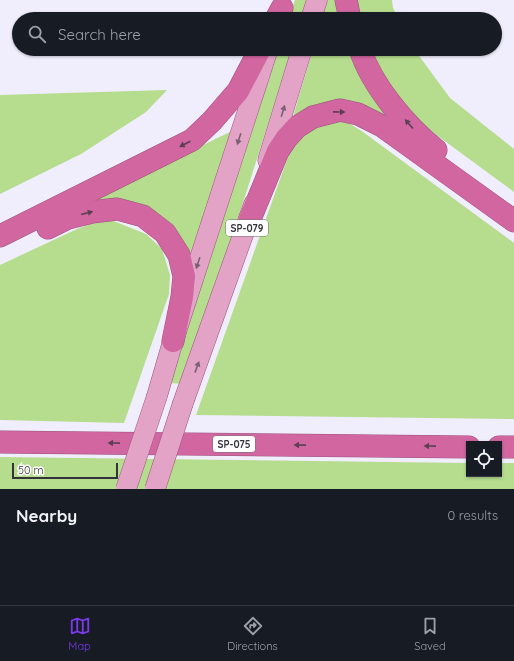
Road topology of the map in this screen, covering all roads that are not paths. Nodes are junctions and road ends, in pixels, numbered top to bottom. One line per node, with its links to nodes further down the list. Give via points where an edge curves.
1 (317, 0): 3 (main road)
2 (346, 0): 4 (highway)
3 (313, 12)
4 (349, 12)
5 (256, 56): 12 (highway, one-way to 12, via 238,91 192,140)
6 (266, 56): 14 (main road, SP-079, one-way to 14)
7 (300, 56): 10 (main road, SP-079, one-way to 7)
8 (363, 56): 9 (highway, one-way to 8, via 422,139 380,91)
9 (514, 212)
10 (250, 219): 11 (highway, one-way to 11, via 286,139 297,127 313,117 340,110 358,114 382,126); 20 (main road, SP-079, one-way to 10, bridge)
11 (514, 221)
12 (0, 236)
13 (0, 251): 14 (highway, one-way to 14, via 68,218 92,212 117,209 143,216 165,234 179,254 184,276)
14 (173, 341): 19 (main road, SP-079, bridge)
15 (0, 442): 16 (highway, SP-075, one-way to 15)
16 (466, 447)
17 (502, 447): 18 (highway)
18 (514, 447)
19 (126, 489)
20 (155, 489)

